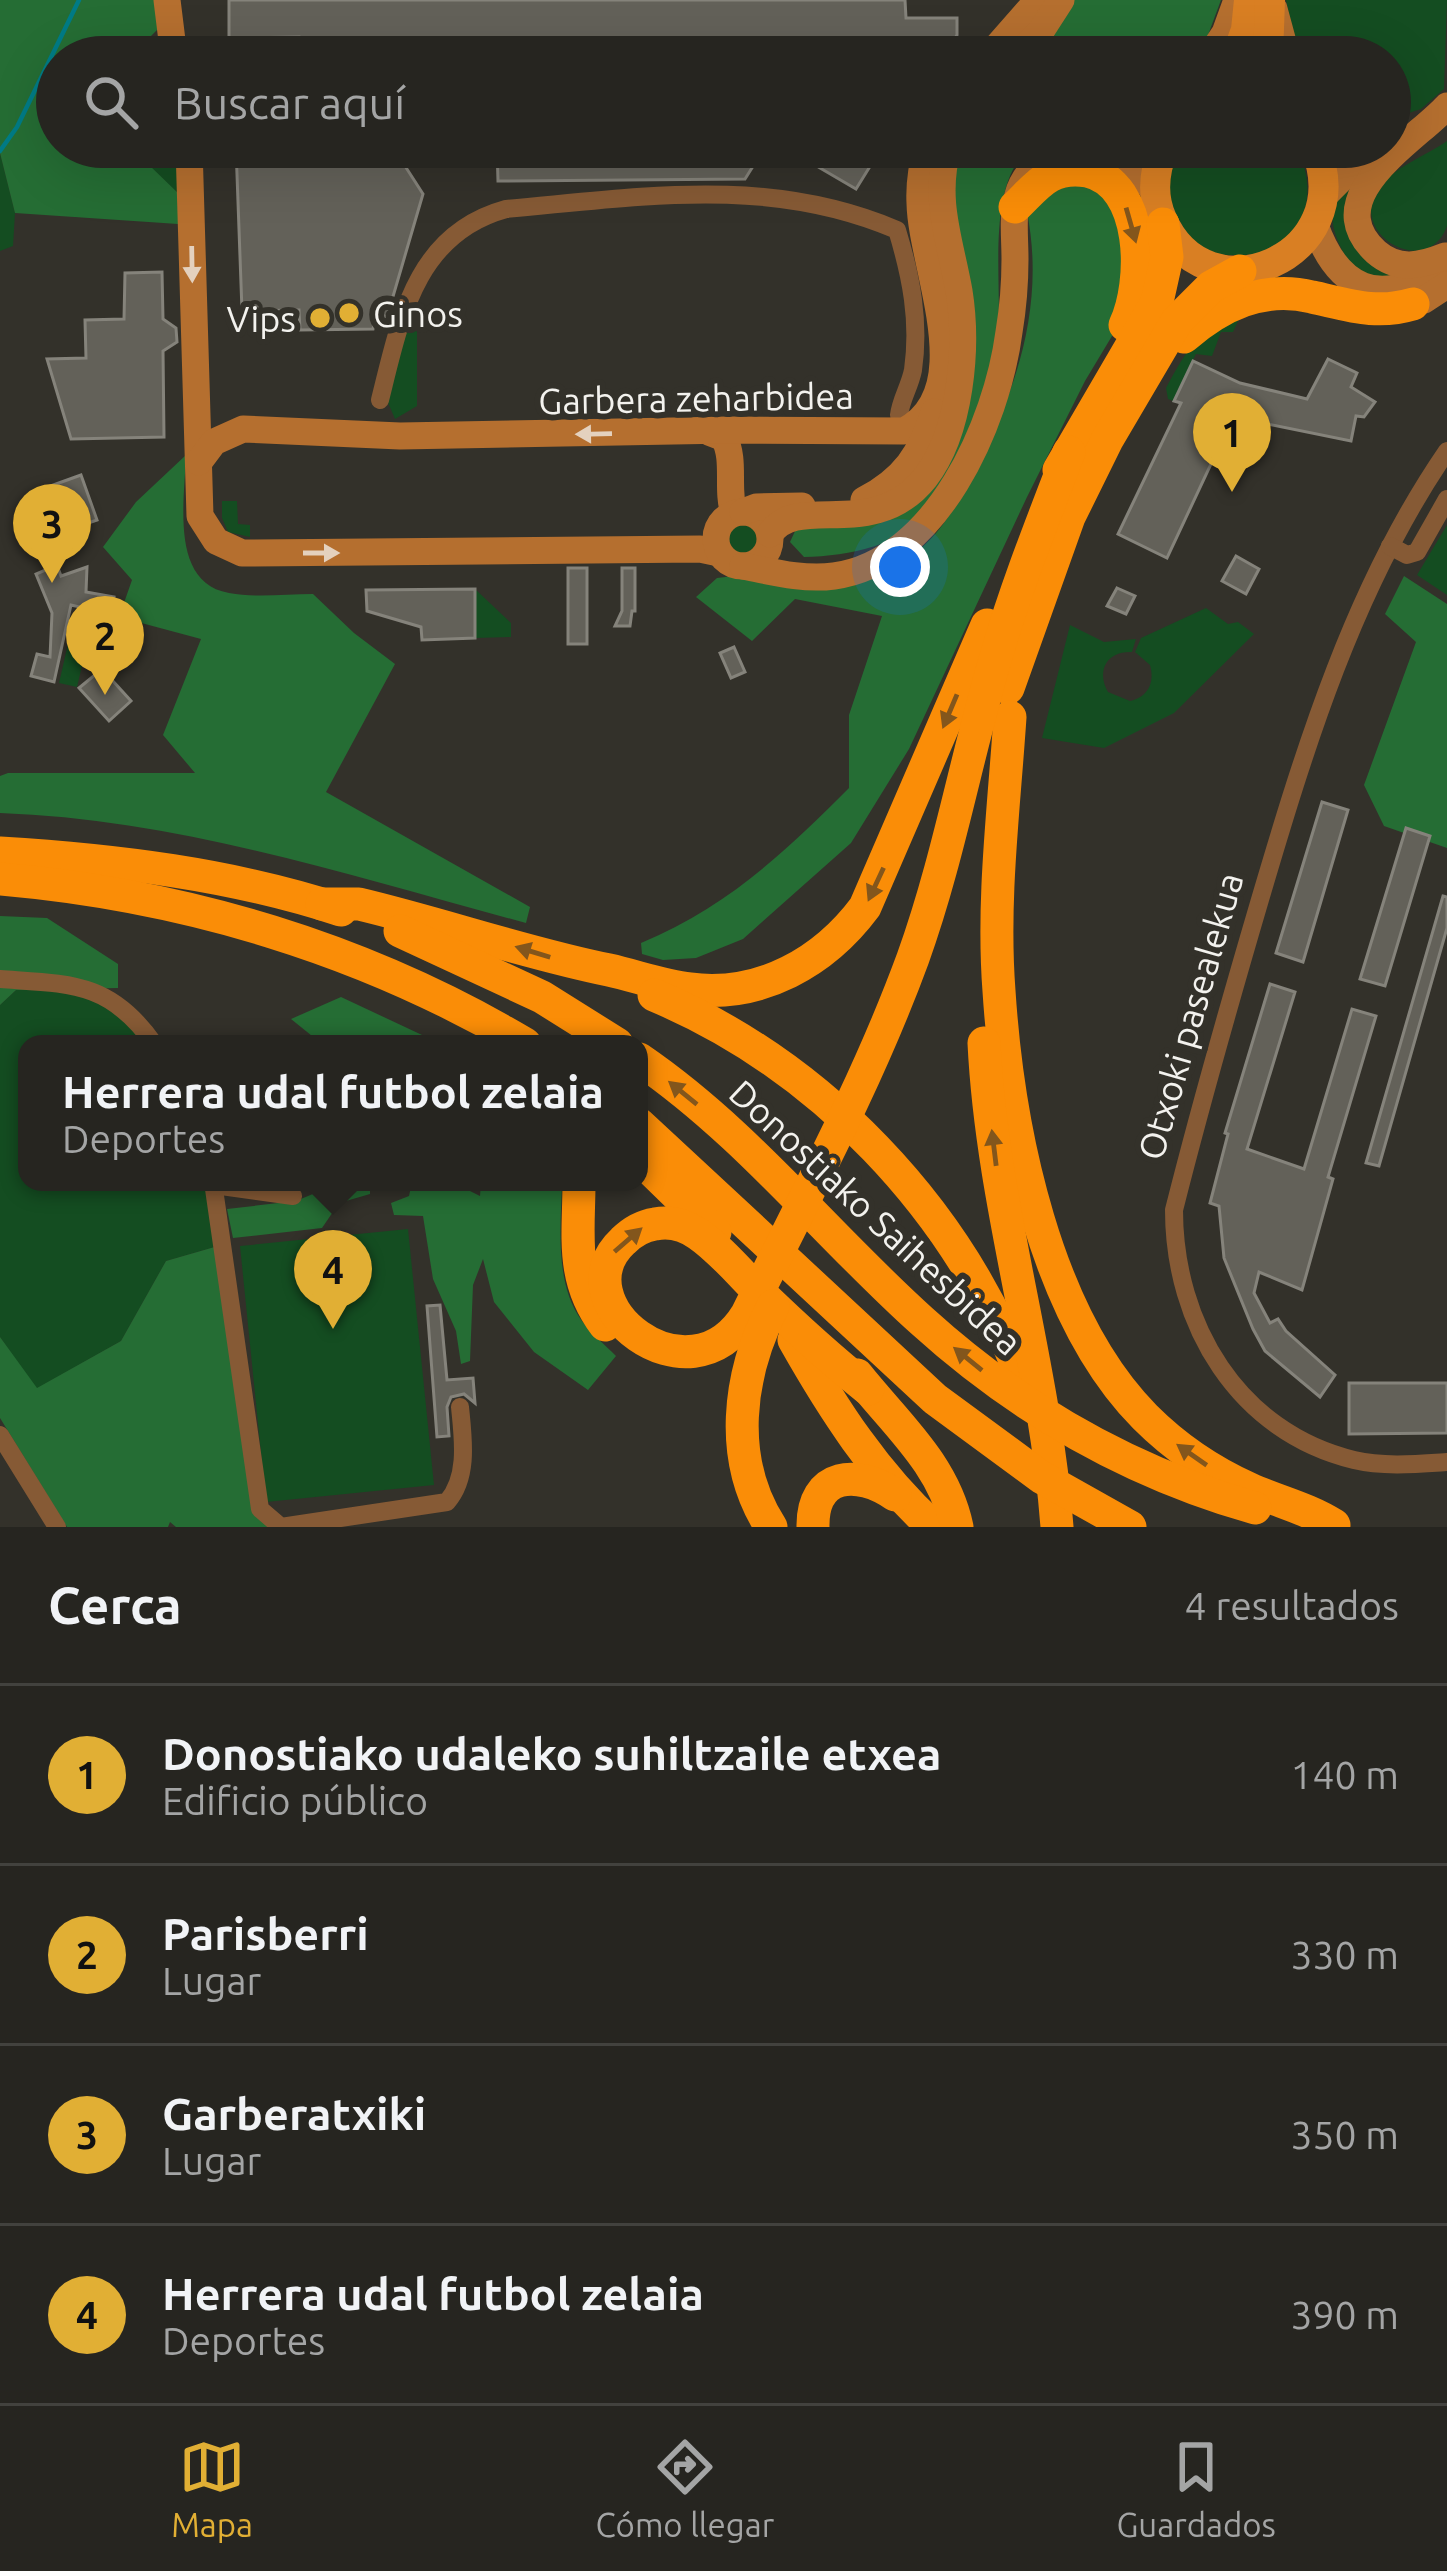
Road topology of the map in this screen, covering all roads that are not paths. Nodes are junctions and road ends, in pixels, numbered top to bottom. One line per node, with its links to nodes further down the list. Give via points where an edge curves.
1 (167, 0): 7 (street)
2 (1038, 0): 8 (street)
3 (1061, 0): 9 (street)
4 (1237, 0): 10 (street)
5 (1249, 0): 11 (main road)
6 (1271, 0): 12 (main road); 13 (street)
7 (171, 36)
8 (1006, 36)
9 (1035, 36)
10 (1223, 36)
11 (1244, 36)
12 (1269, 36)
13 (1281, 36)
14 (1443, 110): 15 (street)
15 (1411, 128)
16 (189, 168): 42 (street, one-way to 42)
17 (924, 168): 37 (street, via 920,204 942,355)
18 (944, 168): 45 (street, via 940,213 960,298 953,415 934,465 906,496 870,514)
19 (1032, 168): 26 (street)
20 (1035, 168): 26 (street)
21 (1132, 168): 27 (street)
22 (1156, 168): 27 (main road)
23 (1322, 168): 29 (main road)
24 (1360, 168): 29 (street)
25 (1377, 168): 31 (street, via 1358,207 1379,255 1422,265)
26 (1027, 173): 28 (street)
27 (1154, 191): 30 (main road)
28 (1015, 207): 46 (highway, one-way to 46, via 1054,174 1102,177 1125,206 1139,268 1133,309); 48 (street, via 1002,370 951,490)
29 (1320, 211): 31 (street, via 1335,269 1361,285 1410,283); 32 (main road, via 1296,250)
30 (1163, 224): 32 (main road, via 1195,258); 41 (highway, via 1167,257 1156,302)
31 (1446, 255)
32 (1248, 270): 34 (street, via 1363,304); 35 (highway, via 1187,309)
33 (1447, 285): 34 (street)
34 (1413, 304): 35 (highway, via 1368,310 1260,295 1216,312)
35 (1150, 366): 52 (highway, via 1069,517)
36 (380, 400): 38 (street, via 420,274 438,248 487,214 770,194 897,230 913,288 915,339)
37 (937, 402): 39 (street, Garbera zeharbidea, via 904,431); 44 (street, via 914,461 882,490 861,501)
38 (899, 415)
39 (710, 433): 42 (street, Garbera zeharbidea, one-way to 42, via 243,429 214,442); 44 (street, via 730,447 730,500)
40 (1447, 451): 49 (street, Otxoki pasealekua)
41 (1069, 452): 46 (highway); 65 (highway, via 997,652 929,912)
42 (199, 462): 51 (street, one-way to 51, via 200,516 228,550 242,553 700,549)
43 (1447, 499): 49 (street, via 1417,552)
44 (739, 512): 47 (street, via 760,518); 51 (street, via 717,530)
45 (827, 517): 47 (street, via 788,517); 50 (street, via 789,528 784,544)
46 (1030, 522): 58 (highway, one-way to 58, via 877,883 837,940 782,976 740,988 696,990)
47 (770, 536): 50 (street); 51 (street, via 764,556)
48 (902, 544): 50 (street, via 841,559); 51 (street, via 831,577)
49 (1390, 546): 77 (street, Otxoki pasealekua, via 1343,647 1287,806 1179,1190 1174,1250 1193,1322 1258,1414 1358,1461)
50 (795, 559)
51 (731, 560)
52 (1024, 643): 53 (highway); 65 (highway, via 940,942)
53 (1010, 717): 76 (highway, one-way to 53, via 999,1185 981,988); 79 (highway, one-way to 53, via 1253,1491 1180,1448 1116,1383 1067,1298 1026,1164 1000,1009)
54 (0, 854): 56 (highway, via 169,870)
55 (0, 879): 57 (highway, via 124,894)
56 (322, 904): 58 (highway, one-way to 56, via 412,916); 63 (highway, via 489,971)
57 (239, 922): 61 (highway, via 264,944); 62 (highway, via 403,980)
58 (579, 967): 76 (highway, via 684,1008 794,1076 904,1180 975,1277 1018,1368)
59 (0, 979): 60 (street, via 78,985 128,1012)
60 (147, 1035)
61 (476, 1035)
62 (510, 1035)
63 (603, 1035)
64 (648, 1066): 79 (highway, Donostiako Saihesbidea, one-way to 64, via 1211,1496 1063,1428 922,1321 776,1173)
65 (864, 1099): 72 (highway)
66 (648, 1132): 87 (highway, via 885,1356 992,1444)
67 (648, 1167): 73 (highway)
68 (215, 1191): 82 (street, via 260,1509)
69 (263, 1191): 71 (street)
70 (579, 1191): 72 (highway, via 580,1277 625,1344 670,1366 698,1365 738,1348)
71 (293, 1196)
72 (764, 1319): 72 (highway, one-way to 72, via 708,1348 660,1349 614,1311 609,1260 645,1226 674,1223 700,1235); 73 (highway); 78 (highway); 83 (highway, via 743,1391 742,1439)
73 (868, 1389): 85 (highway, via 936,1472)
74 (460, 1407): 81 (street, via 458,1489 447,1502)
75 (0, 1435): 80 (street)
76 (1049, 1462): 86 (highway)
77 (1447, 1462)
78 (920, 1515): 84 (highway, via 881,1485 848,1478 820,1496)
79 (1342, 1526)
80 (57, 1527)
81 (281, 1527)
82 (281, 1527)
83 (770, 1527)
84 (813, 1527)
85 (957, 1527)
86 (1057, 1527)
87 (1130, 1527)

